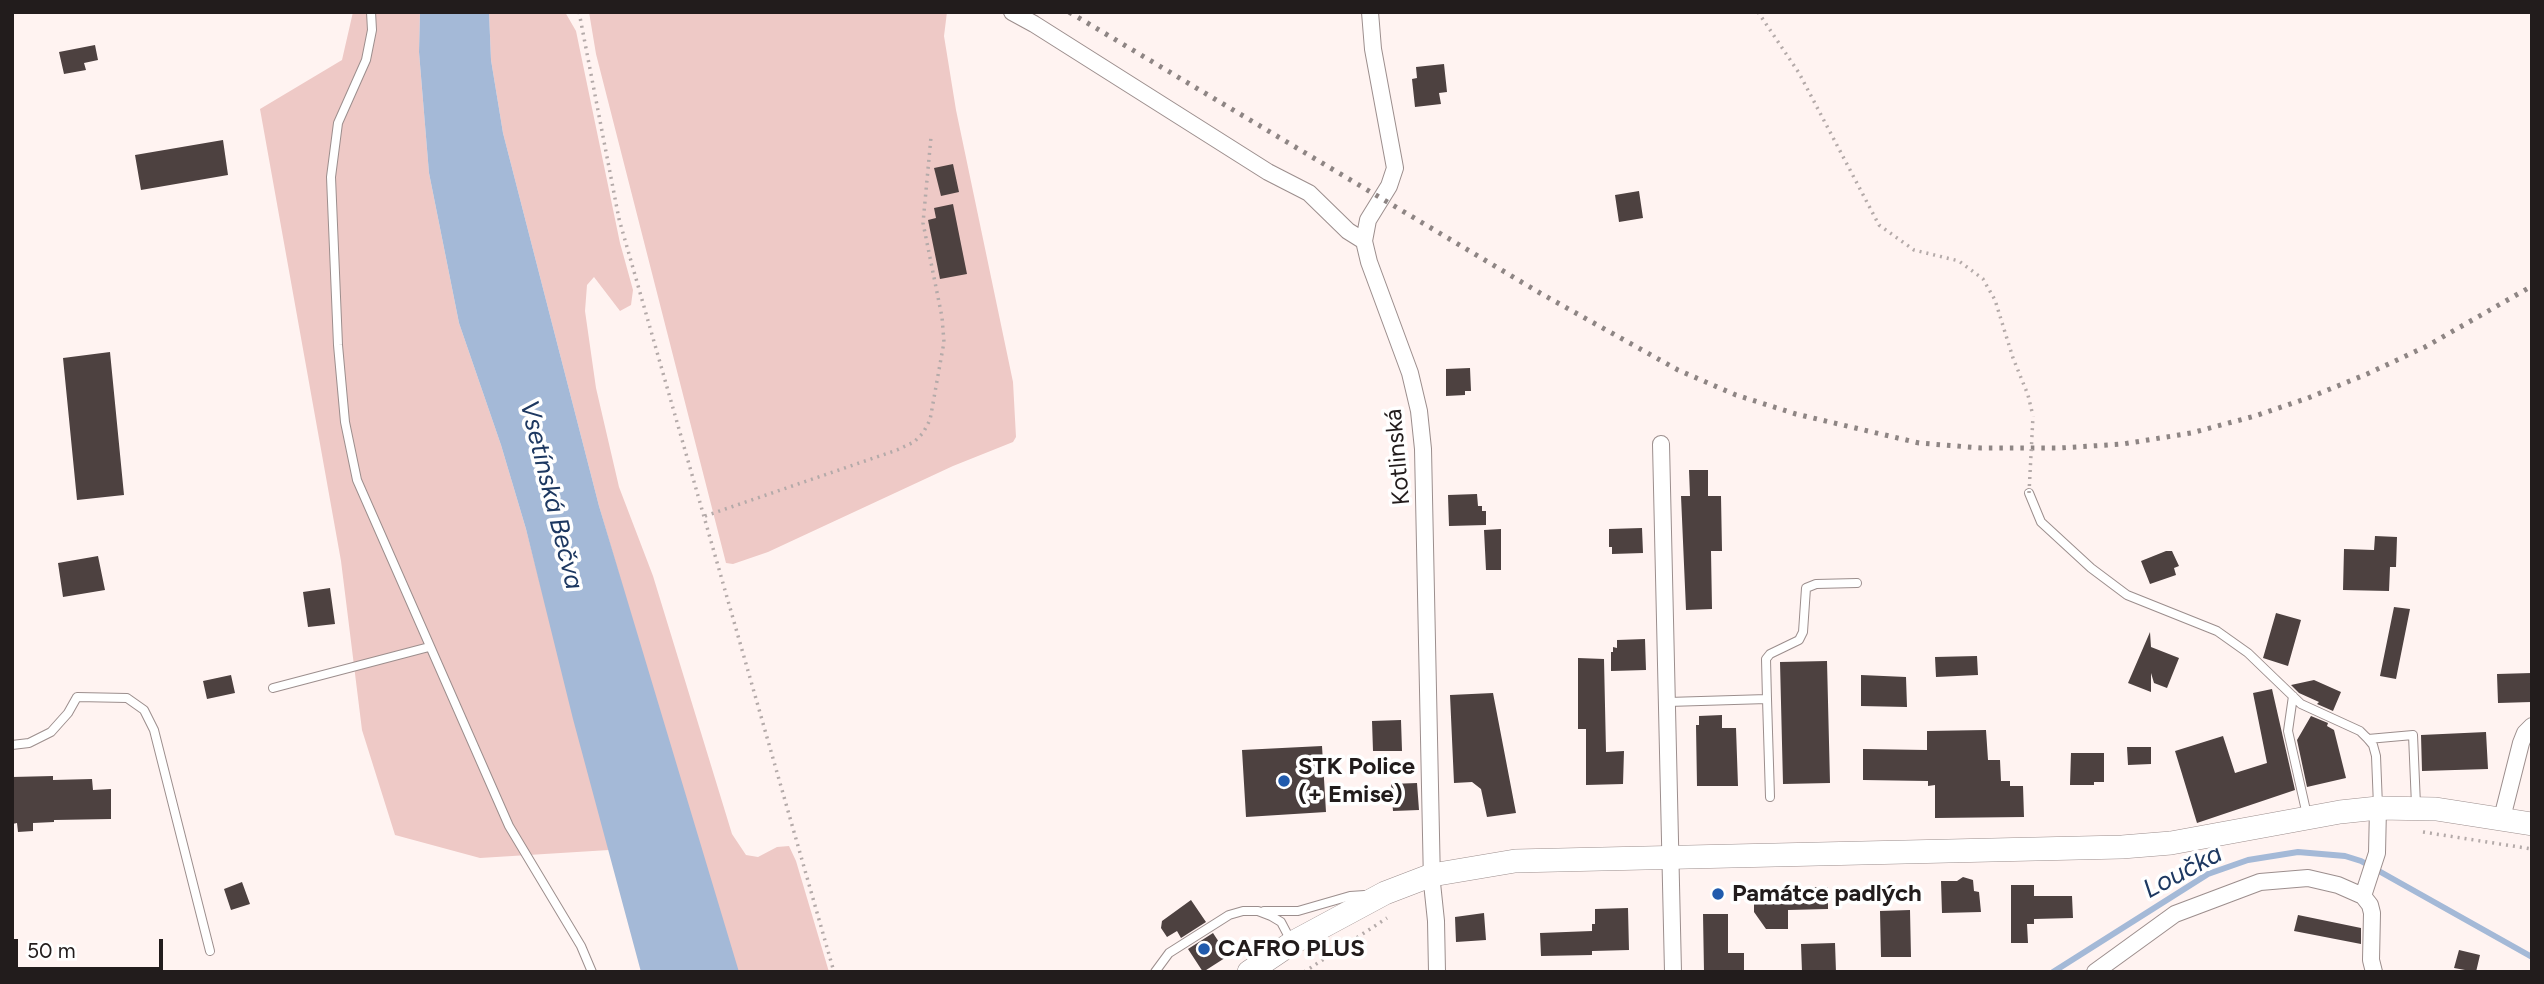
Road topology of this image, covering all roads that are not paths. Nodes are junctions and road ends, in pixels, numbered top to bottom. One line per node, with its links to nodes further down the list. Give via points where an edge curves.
1 (371, 12): 8 (lane, via 366,60 338,123 331,177 345,422 357,480)
2 (1012, 12): 4 (street, via 1268,172 1309,192 1348,232)
3 (1370, 12): 4 (street, via 1395,169 1368,220)
4 (1364, 241): 23 (street, Kotlinská, via 1409,373 1422,427)
5 (1661, 444): 12 (street)
6 (2029, 493): 10 (lane, via 2041,522 2127,595 2217,631)
7 (1857, 583): 11 (lane, via 1806,588 1799,640 1766,659)
8 (429, 647): 9 (lane); 29 (lane, via 509,826 582,946)
9 (273, 688)
10 (2293, 696): 14 (lane); 19 (lane, via 2288,731)
11 (1767, 699): 12 (lane); 16 (lane)
12 (1668, 702): 22 (street)
13 (2532, 726): 20 (street, via 2521,743)
14 (2368, 738): 17 (lane, via 2376,756); 18 (lane, via 2413,735)
15 (12, 746): 28 (lane, via 51,732 77,697 127,698 144,710 154,730)
16 (1770, 797)
17 (2378, 808): 18 (main road); 19 (main road); 25 (street, via 2377,853)
18 (2416, 808): 20 (main road)
19 (2308, 818): 22 (main road, via 2123,847)
20 (2502, 818): 21 (main road)
21 (2532, 824)
22 (1671, 856): 23 (main road, via 1515,861); 33 (street)
23 (1432, 875): 24 (main road); 32 (street, Kotlinská)
24 (1385, 892): 26 (lane, via 1350,896 1298,911); 27 (main road)
25 (2363, 896): 34 (street, via 2308,878 2260,881 2175,914); 35 (street, via 2372,913)
26 (1258, 911): 27 (lane, via 1281,922); 30 (lane, via 1229,915 1169,953)
27 (1292, 943): 31 (main road)
28 (210, 951)
29 (592, 972)
30 (1155, 972)
31 (1249, 972)
32 (1437, 972)
33 (1673, 972)
34 (2095, 972)
35 (2374, 972)

